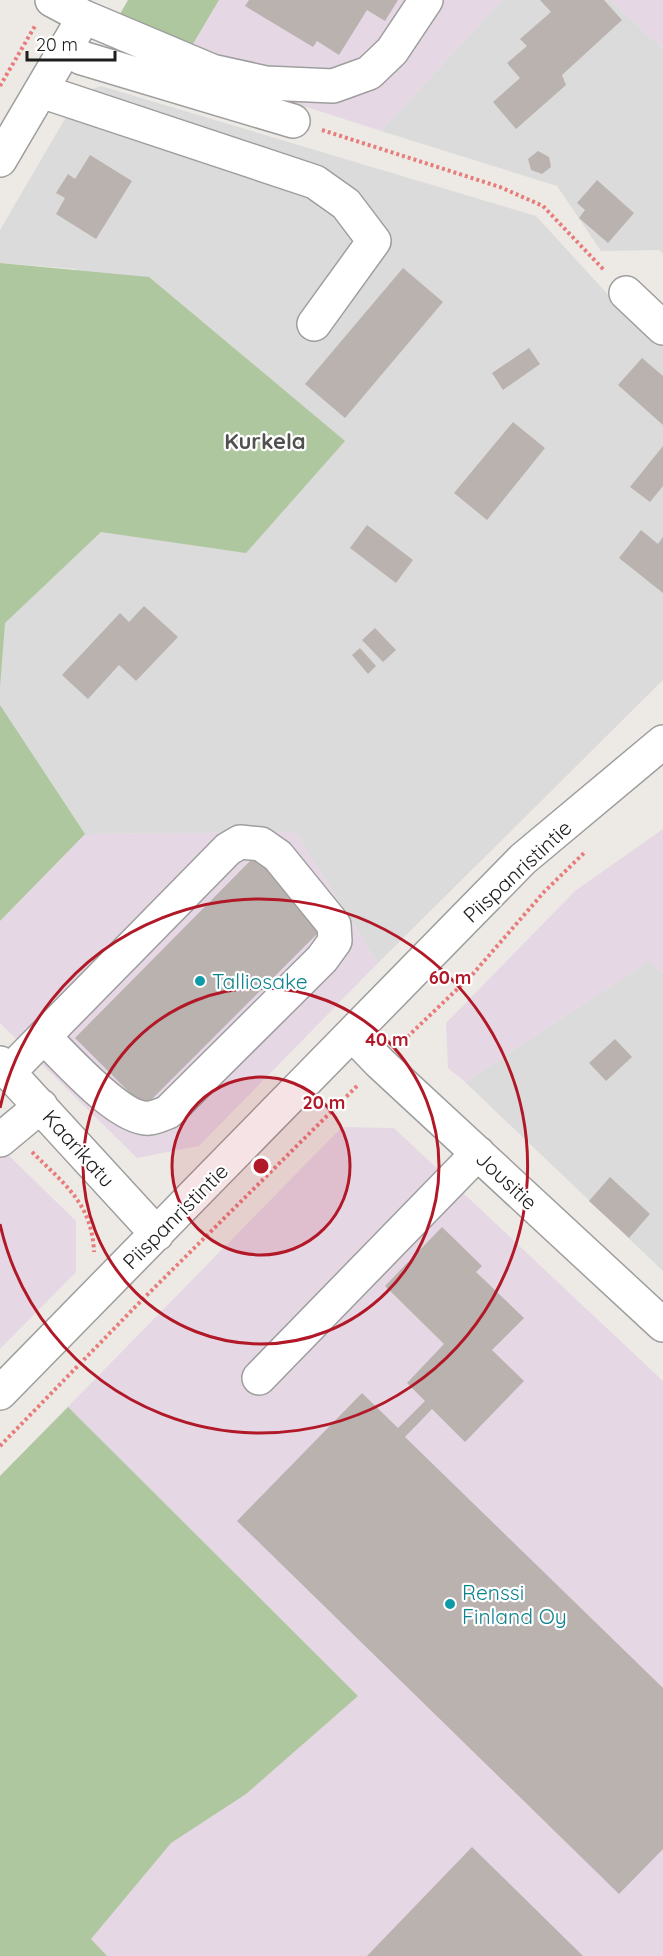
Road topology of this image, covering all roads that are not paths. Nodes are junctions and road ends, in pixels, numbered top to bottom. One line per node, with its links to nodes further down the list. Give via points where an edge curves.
1 (426, 0): 2 (street, via 392,51 369,73 333,86 266,84 212,70)
2 (89, 8): 3 (street); 4 (street)
3 (46, 10)
4 (66, 49): 5 (street); 6 (street, via 82,58)
5 (41, 91): 7 (street); 9 (street, via 315,182 346,204 374,241)
6 (293, 121)
7 (0, 160)
8 (626, 293): 10 (street)
9 (314, 324)
10 (663, 328)
11 (663, 742): 12 (street, Piispanristintie, via 523,859)
12 (353, 1035): 17 (street, Jousitie); 18 (street, Piispanristintie)
13 (44, 1036): 13 (street, via 116,1107 149,1119 168,1112 322,959 335,941 334,926 278,856 261,844 240,842 228,849); 14 (street)
14 (4, 1068): 15 (street, Kaarikatu)
15 (41, 1106): 16 (street); 18 (street, Kaarikatu)
16 (5, 1135)
17 (478, 1153): 19 (street, Jousitie); 20 (street)
18 (157, 1234): 21 (street, Piispanristintie)
19 (663, 1325)
20 (259, 1378)
21 (0, 1393)

